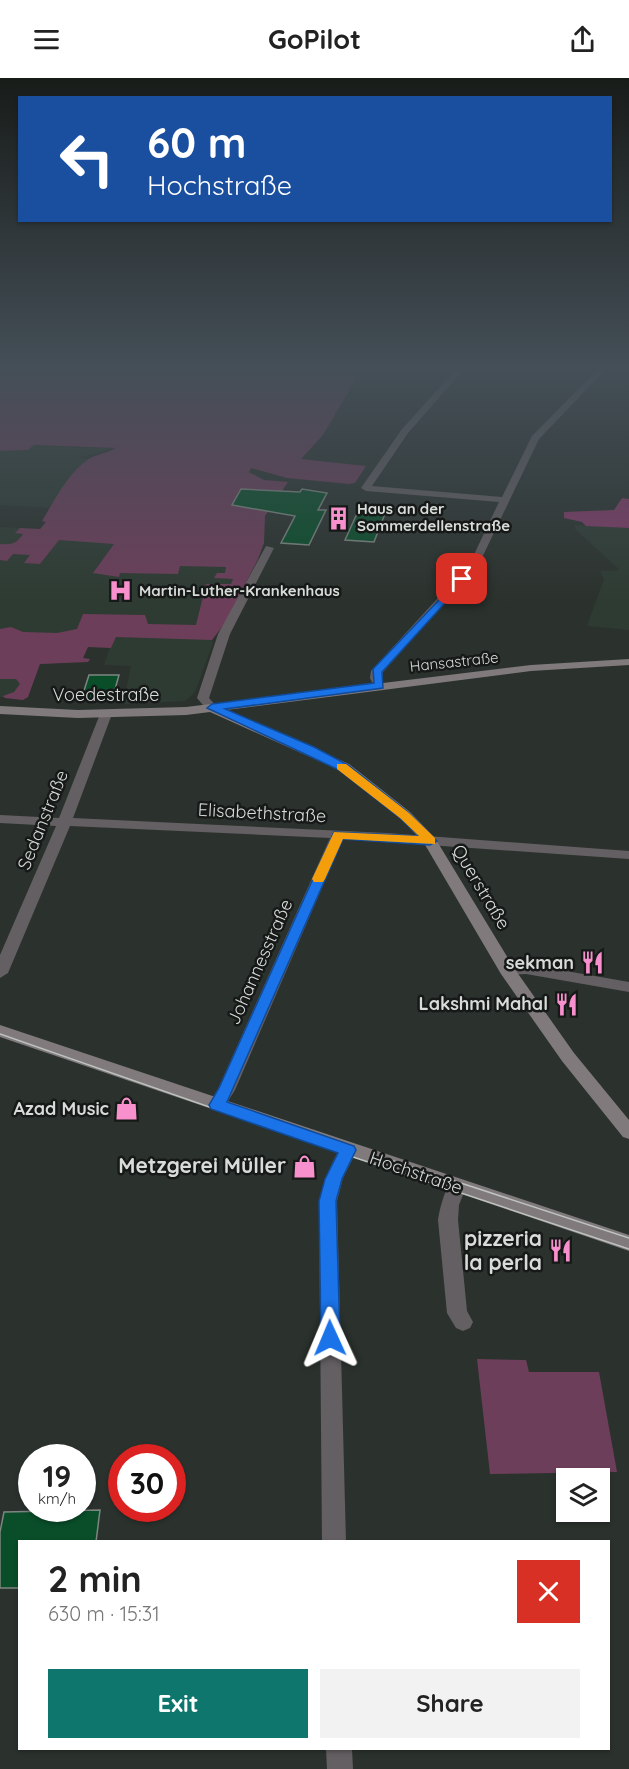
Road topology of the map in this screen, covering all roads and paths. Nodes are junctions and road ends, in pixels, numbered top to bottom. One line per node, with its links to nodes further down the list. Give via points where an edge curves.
1 (394, 446): 3 (street, via 366,488)
2 (531, 446): 3 (street)
3 (505, 500): 6 (street, via 474,564 377,671)
4 (269, 548): 7 (street, via 224,634 203,698)
5 (629, 662): 6 (street, Hansastraße, via 531,668)
6 (379, 686): 7 (street, Hansastraße)
7 (212, 708): 9 (street, Voedestraße); 13 (street, Querstraße, via 344,767 405,815)
8 (0, 710): 9 (street, Voedestraße)
9 (106, 714): 11 (street, Sedanstraße)
10 (0, 819): 11 (street, Elisabethstraße)
11 (65, 821): 12 (street, Elisabethstraße); 16 (street, Sedanstraße)
12 (338, 835): 13 (street, Elisabethstraße); 19 (street, Johannesstraße)
13 (430, 841): 14 (street, Elisabethstraße); 15 (street, Querstraße)
14 (629, 855)
15 (507, 970): 17 (street, via 526,969); 20 (street, Querstraße, via 568,1057)
16 (0, 973)
17 (629, 987)
18 (0, 1031): 19 (street, Hochstraße)
19 (217, 1105): 21 (street, Hochstraße)
20 (629, 1132)
21 (348, 1150): 22 (street, Hochstraße); 25 (street, via 328,1201)
22 (457, 1187): 23 (street, Hochstraße); 24 (street, via 448,1220 457,1313)
23 (629, 1243)
24 (463, 1322)
25 (334, 1540)
26 (339, 1750): 27 (street)
27 (340, 1769)

